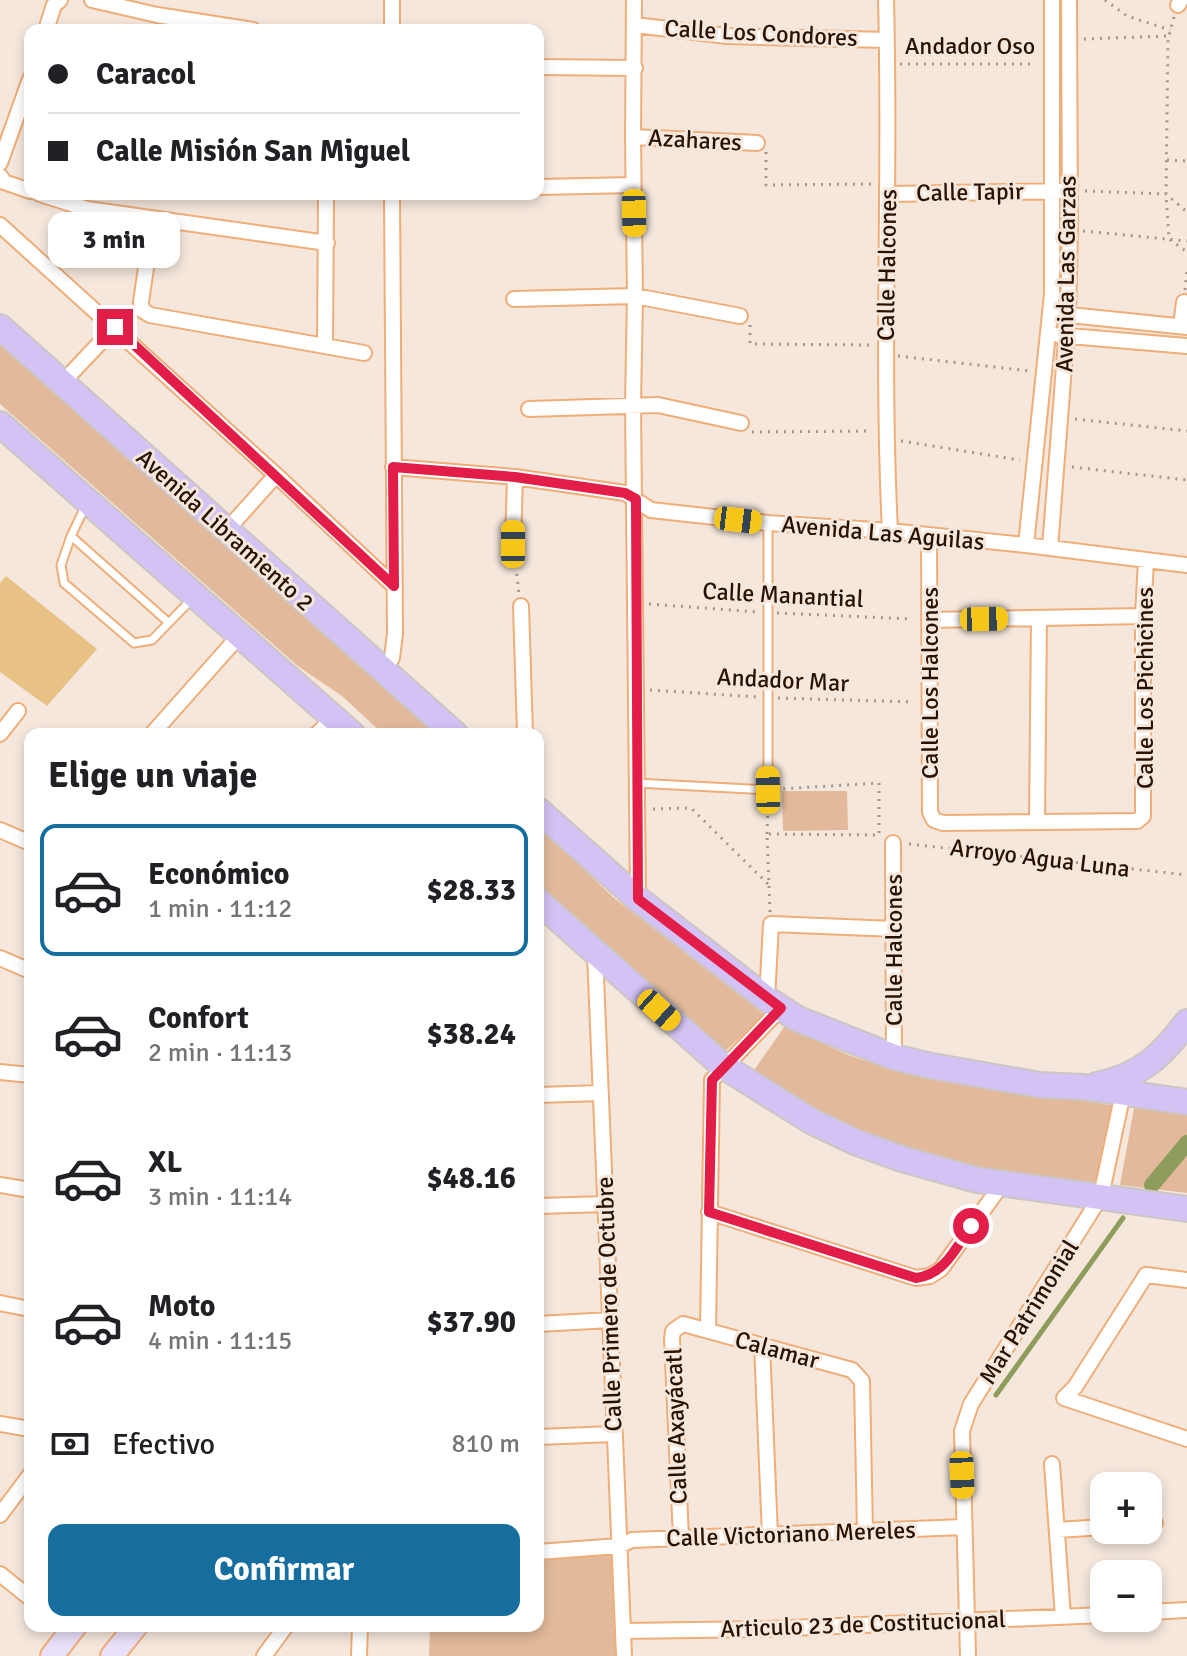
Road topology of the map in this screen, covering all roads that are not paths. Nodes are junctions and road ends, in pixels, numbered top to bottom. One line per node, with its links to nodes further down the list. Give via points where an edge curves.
1 (60, 0): 9 (street)
2 (92, 0): 8 (street)
3 (392, 0): 12 (street)
4 (634, 0): 13 (street)
5 (886, 0): 14 (street, Calle Halcones)
6 (1052, 0): 27 (street, Avenida Las Garzas)
7 (1069, 0): 26 (street, Avenida Las Garzas)
8 (157, 15): 10 (street); 11 (street)
9 (48, 24)
10 (154, 24)
11 (215, 24)
12 (392, 24)
13 (635, 25): 14 (street, Calle Los Condores, via 727,36); 16 (street)
14 (887, 40): 25 (street, Calle Halcones)
15 (544, 67): 16 (street)
16 (635, 68): 18 (street)
17 (24, 96): 20 (street)
18 (633, 137): 19 (street, Azahares); 22 (street)
19 (757, 143)
20 (0, 163)
21 (0, 176): 24 (street)
22 (633, 185): 23 (street); 36 (street)
23 (544, 187)
24 (24, 189)
25 (889, 189): 27 (street, Calle Tapir); 62 (street, Calle Halcones, via 885,439)
26 (1069, 190): 27 (street, Calle Tapir); 40 (street, Avenida Las Garzas)
27 (1052, 191): 39 (street, Avenida Las Garzas)
28 (59, 200): 32 (street)
29 (91, 200): 32 (street)
30 (326, 200): 35 (street)
31 (392, 200): 55 (street)
32 (87, 209): 33 (street)
33 (153, 220): 35 (street); 47 (street, via 142,310)
34 (0, 225): 44 (street)
35 (327, 243): 47 (street)
36 (635, 296): 37 (street); 41 (street); 51 (street)
37 (514, 299)
38 (1184, 302): 42 (street)
39 (1051, 313): 40 (street); 45 (street, Avenida Las Garzas)
40 (1068, 315): 42 (street); 46 (street, Avenida Las Garzas)
41 (745, 316)
42 (1184, 326)
43 (0, 327): 50 (main road, Avenida Libramiento 2)
44 (115, 327): 50 (street); 56 (street)
45 (1049, 334): 46 (street); 66 (street, Avenida Las Garzas)
46 (1066, 335): 48 (street); 67 (street, Avenida Las Garzas)
47 (325, 345): 49 (street)
48 (1187, 346)
49 (364, 353)
50 (62, 383): 61 (main road, Avenida Libramiento 2)
51 (633, 405): 52 (street); 53 (street, via 658,405); 58 (street)
52 (529, 409)
53 (741, 423)
54 (0, 424): 59 (main road)
55 (393, 467): 57 (street, Avenida Las Aguilas); 70 (street)
56 (276, 475): 61 (street); 70 (street)
57 (515, 477): 58 (street, Avenida Las Aguilas); 65 (street)
58 (636, 499): 60 (street, Avenida Las Aguilas, via 651,510); 85 (street)
59 (88, 501): 63 (lane); 71 (main road)
60 (768, 523): 62 (street, Avenida Las Aguilas); 85 (lane, via 768,790)
61 (226, 531): 78 (main road, Avenida Libramiento 2)
62 (890, 531): 64 (street, Avenida Las Aguilas)
63 (71, 536): 76 (lane); 76 (lane, via 61,565 68,588 134,643 152,640)
64 (929, 536): 66 (street, Avenida Las Aguilas); 75 (street, Calle Los Halcones)
65 (513, 544)
66 (1026, 545): 67 (street, Avenida Las Aguilas)
67 (1050, 548): 68 (street, Avenida Las Aguilas)
68 (1146, 560): 69 (street, Avenida Las Aguilas); 73 (street, Calle Los Pichicines)
69 (1187, 565)
70 (394, 586): 78 (street, via 392,658)
71 (194, 597): 76 (lane); 77 (main road)
72 (521, 606): 83 (street)
73 (1143, 616): 74 (street); 87 (street, Calle Los Pichicines)
74 (1039, 618): 75 (street); 88 (street)
75 (929, 620): 89 (street, Calle Los Halcones, via 930,812)
76 (168, 622)
77 (239, 636): 80 (main road); 81 (street)
78 (382, 670): 82 (main road, Avenida Libramiento 2)
79 (18, 711): 84 (street)
80 (325, 726)
81 (157, 728)
82 (446, 728)
83 (525, 728)
84 (0, 734)
85 (636, 783): 93 (street)
86 (544, 815): 93 (main road)
87 (1143, 816): 88 (street, Arroyo Agua Luna, via 1137,821)
88 (1037, 821): 89 (street, Arroyo Agua Luna)
89 (943, 823)
90 (0, 830): 91 (street)
91 (24, 840)
92 (893, 843): 95 (street, Calle Halcones)
93 (638, 899): 99 (main road)
94 (544, 906): 96 (main road)
95 (895, 929): 99 (street, via 771,924); 101 (street, Calle Halcones)
96 (595, 953): 102 (main road); 106 (street, Calle Primero de Octubre)
97 (0, 958): 98 (street)
98 (24, 968)
99 (774, 1003): 101 (main road, via 798,1019); 102 (street)
100 (1187, 1022): 105 (main road, via 1149,1064 1121,1080)
101 (894, 1057): 105 (main road, via 1040,1085)
102 (723, 1066): 110 (main road, via 855,1142 951,1174); 117 (street, via 712,1080)
103 (0, 1072): 104 (street)
104 (24, 1074)
105 (1084, 1087): 107 (main road)
106 (601, 1093): 108 (street); 114 (street, Calle Primero de Octubre)
107 (1123, 1093): 109 (main road); 113 (street)
108 (544, 1095)
109 (1187, 1102)
110 (1002, 1184): 113 (main road); 117 (street, via 941,1269 916,1278)
111 (0, 1185): 112 (street)
112 (24, 1189)
113 (1101, 1196): 116 (main road); 134 (street, Mar Patrimonial, via 971,1404 962,1431)
114 (606, 1204): 115 (street); 121 (street, Calle Primero de Octubre)
115 (544, 1206)
116 (1187, 1209)
117 (709, 1212): 124 (street)
118 (1187, 1280): 130 (street, via 1146,1275 1064,1398)
119 (0, 1303): 120 (street)
120 (24, 1308)
121 (611, 1320): 122 (street); 128 (street, Calle Primero de Octubre)
122 (544, 1324)
123 (688, 1325): 124 (street, Calamar); 139 (street, Calle Axayácatl, via 673,1331 672,1339)
124 (708, 1331): 125 (street, Calamar)
125 (762, 1345): 137 (street, Calamar, via 852,1370 862,1381); 138 (street)
126 (0, 1424): 127 (street)
127 (24, 1428)
128 (613, 1434): 129 (street); 140 (street, Calle Primero de Octubre)
129 (544, 1437)
130 (1187, 1439)
131 (1052, 1464): 136 (street)
132 (24, 1483): 133 (street)
133 (0, 1515)
134 (964, 1527): 137 (street, Calle Victoriano Mereles); 148 (street)
135 (1090, 1528): 136 (street)
136 (1057, 1530): 147 (street)
137 (865, 1531): 138 (street, Calle Victoriano Mereles)
138 (770, 1536): 139 (street, Calle Victoriano Mereles)
139 (681, 1538): 140 (street, Calle Victoriano Mereles, via 632,1540)
140 (619, 1546): 141 (street, Calle Victoriano Mereles); 149 (street, Calle Primero de Octubre)
141 (544, 1552)
142 (0, 1574): 143 (street)
143 (24, 1593)
144 (1187, 1610): 145 (street)
145 (1162, 1611)
146 (1090, 1616): 147 (street, Articulo 23 de Costitucional)
147 (1063, 1617): 148 (street, Articulo 23 de Costitucional)
148 (966, 1620): 149 (street, Articulo 23 de Costitucional); 159 (street)
149 (623, 1631): 158 (street, Calle Primero de Octubre)
150 (68, 1632): 154 (street)
151 (131, 1632): 155 (street)
152 (282, 1632): 156 (street)
153 (360, 1632): 157 (street)
154 (52, 1656)
155 (112, 1656)
156 (264, 1656)
157 (359, 1656)
158 (624, 1656)
159 (968, 1656)

